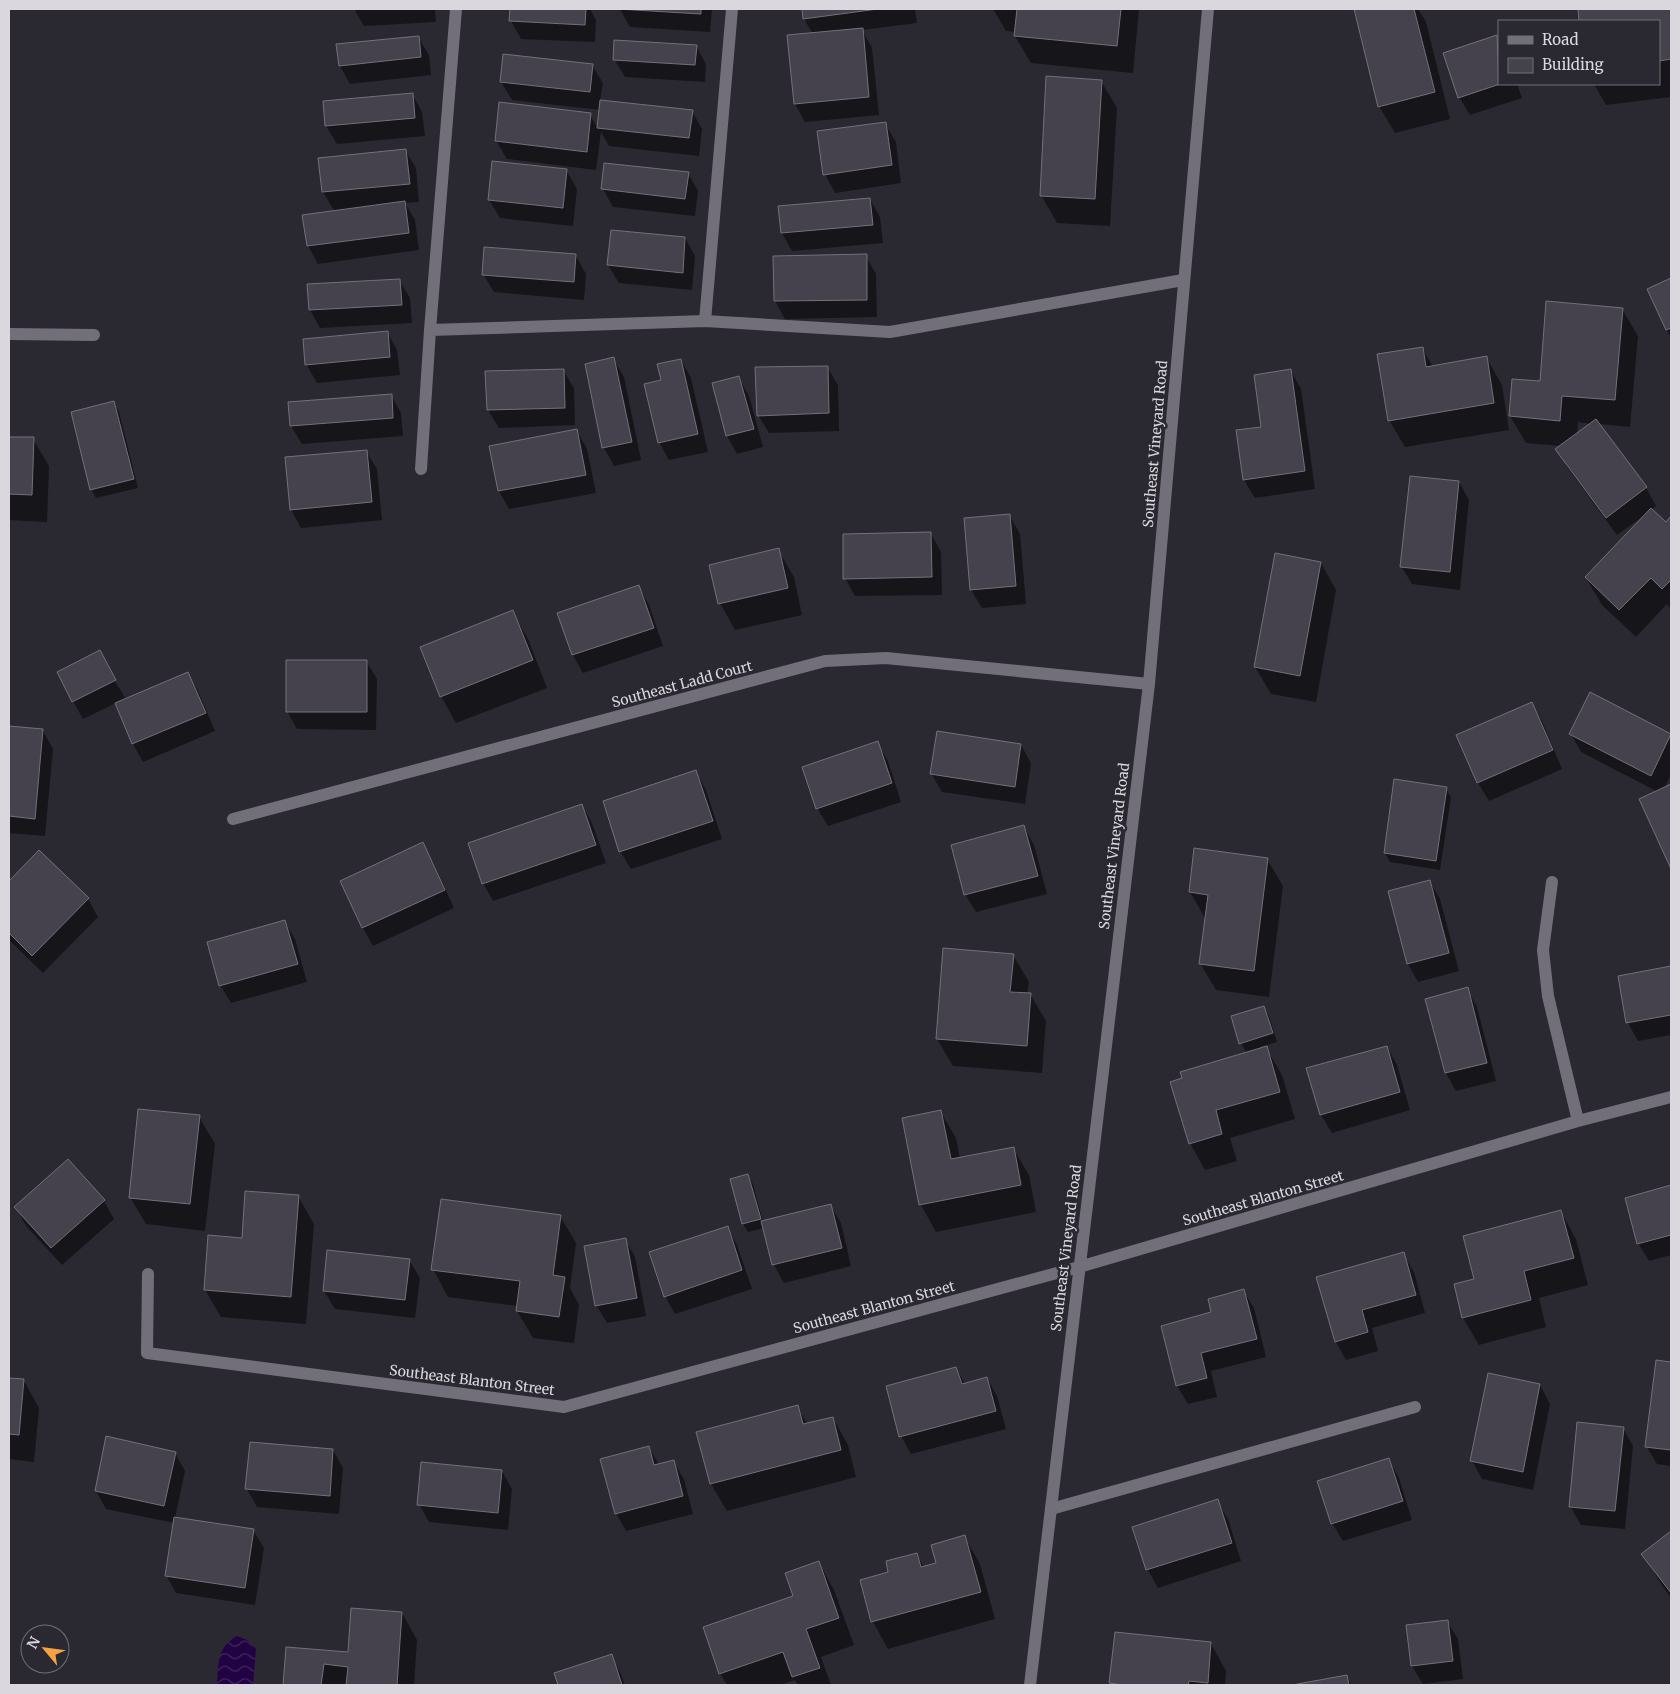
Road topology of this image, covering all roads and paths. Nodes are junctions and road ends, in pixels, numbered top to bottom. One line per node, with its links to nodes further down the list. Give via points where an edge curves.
1 (456, 9): 6 (street)
2 (732, 9): 5 (street)
3 (1208, 9): 4 (street, Southeast Vineyard Road)
4 (1183, 280): 5 (street, via 890,332); 10 (street, Southeast Vineyard Road)
5 (705, 321): 6 (street)
6 (430, 330): 9 (street)
7 (9, 334): 8 (street)
8 (94, 336)
9 (420, 470)
10 (1149, 684): 11 (street, Southeast Ladd Court, via 886,658 825,661); 15 (street, Southeast Vineyard Road)
11 (233, 819)
12 (1552, 882): 14 (street, via 1543,950 1548,996)
13 (1671, 1097): 14 (street, Southeast Blanton Street)
14 (1578, 1122): 15 (street, Southeast Blanton Street)
15 (1079, 1267): 16 (street, Southeast Blanton Street, via 564,1407 147,1353); 18 (street, Southeast Vineyard Road)
16 (148, 1274)
17 (1415, 1407): 18 (street)
18 (1051, 1509): 19 (street, Southeast Vineyard Road)
19 (1030, 1685)

